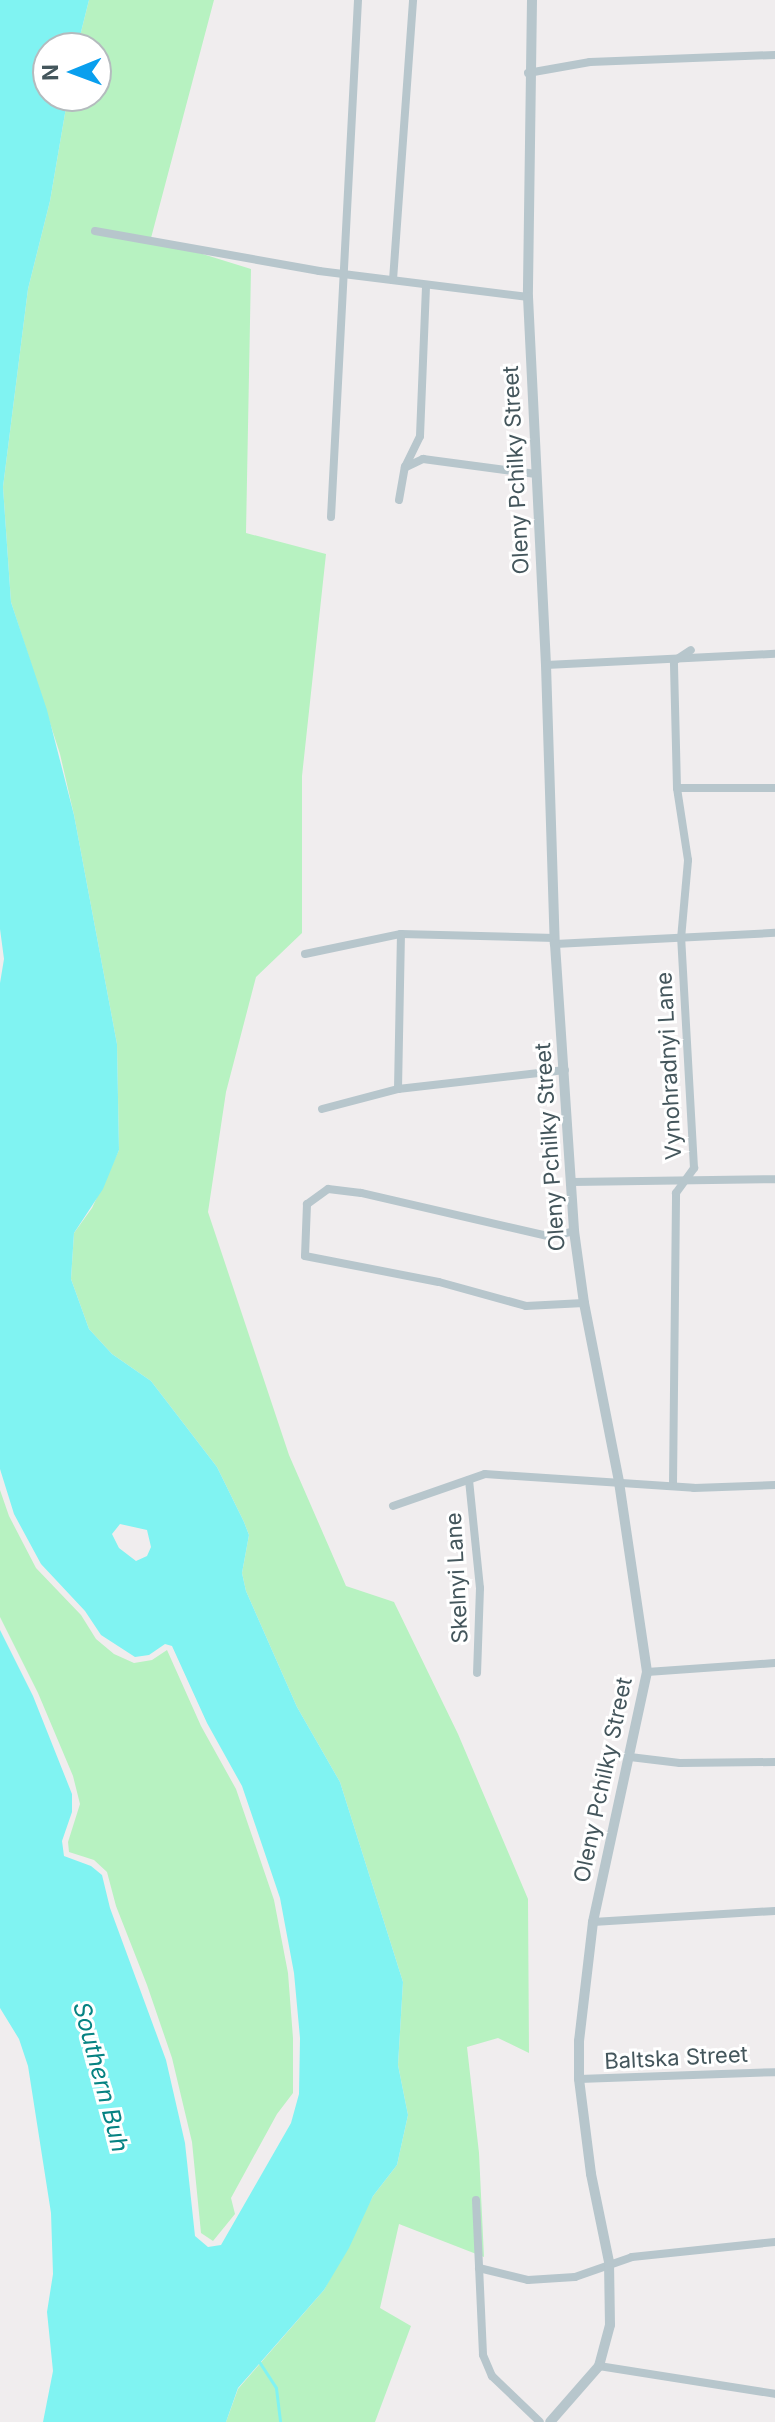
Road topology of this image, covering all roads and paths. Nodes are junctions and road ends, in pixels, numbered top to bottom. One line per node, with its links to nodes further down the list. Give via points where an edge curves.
1 (358, 0): 7 (street)
2 (413, 0): 8 (street)
3 (532, 0): 5 (street, Oleny Pchilky Street)
4 (775, 55): 5 (street, via 590,62)
5 (528, 73): 10 (street, Oleny Pchilky Street)
6 (95, 231): 7 (street)
7 (342, 274): 8 (street); 14 (street)
8 (393, 280): 9 (street)
9 (426, 286): 10 (street); 11 (street, via 420,436)
10 (528, 297): 12 (street, Oleny Pchilky Street)
11 (405, 467): 12 (street, via 423,459); 13 (street)
12 (536, 474): 18 (street, Oleny Pchilky Street)
13 (399, 500)
14 (331, 517)
15 (691, 650): 17 (street)
16 (775, 654): 17 (street)
17 (674, 661): 18 (street); 19 (street, Vynohradnyi Lane)
18 (546, 665): 24 (street, Oleny Pchilky Street)
19 (677, 788): 20 (street); 23 (street, Vynohradnyi Lane, via 688,860)
20 (775, 788)
21 (775, 933): 23 (street)
22 (401, 934): 24 (street); 25 (street); 27 (street)
23 (681, 939): 24 (street); 30 (street, Vynohradnyi Lane, via 694,1168)
24 (555, 941): 26 (street, Oleny Pchilky Street)
25 (305, 954)
26 (565, 1070): 27 (street); 31 (street, Oleny Pchilky Street)
27 (398, 1089): 28 (street)
28 (322, 1109)
29 (775, 1179): 30 (street)
30 (685, 1181): 31 (street); 36 (street, Vynohradnyi Lane, via 676,1193)
31 (572, 1182): 32 (street, Oleny Pchilky Street)
32 (574, 1231): 33 (street, Oleny Pchilky Street); 33 (street, via 552,1237 503,1229 328,1189 307,1204 305,1256 439,1282 526,1306)
33 (584, 1303): 35 (street, Oleny Pchilky Street)
34 (469, 1480): 35 (street, Skelnyi Lane, via 485,1474); 38 (street, Skelnyi Lane); 41 (street, Skelnyi Lane, via 480,1588)
35 (619, 1482): 36 (street, Skelnyi Lane); 40 (street, Oleny Pchilky Street)
36 (673, 1485): 37 (street, Skelnyi Lane)
37 (775, 1485)
38 (393, 1506)
39 (775, 1663): 40 (street)
40 (647, 1672): 42 (street, Oleny Pchilky Street)
41 (477, 1673)
42 (630, 1757): 43 (street, via 680,1763); 45 (street, Oleny Pchilky Street)
43 (775, 1762)
44 (775, 1911): 45 (street)
45 (593, 1922): 47 (street, Oleny Pchilky Street)
46 (775, 2072): 47 (street, Baltska Street)
47 (579, 2079): 50 (street, Oleny Pchilky Street)
48 (476, 2200): 51 (street)
49 (775, 2242): 50 (street)
50 (609, 2262): 51 (street, via 575,2277 528,2280); 52 (street, Oleny Pchilky Street, via 610,2325)
51 (479, 2268): 54 (street, via 483,2355 492,2376)
52 (599, 2366): 53 (street); 55 (street, Oleny Pchilky Street)
53 (775, 2394)
54 (540, 2422)
55 (550, 2422)

